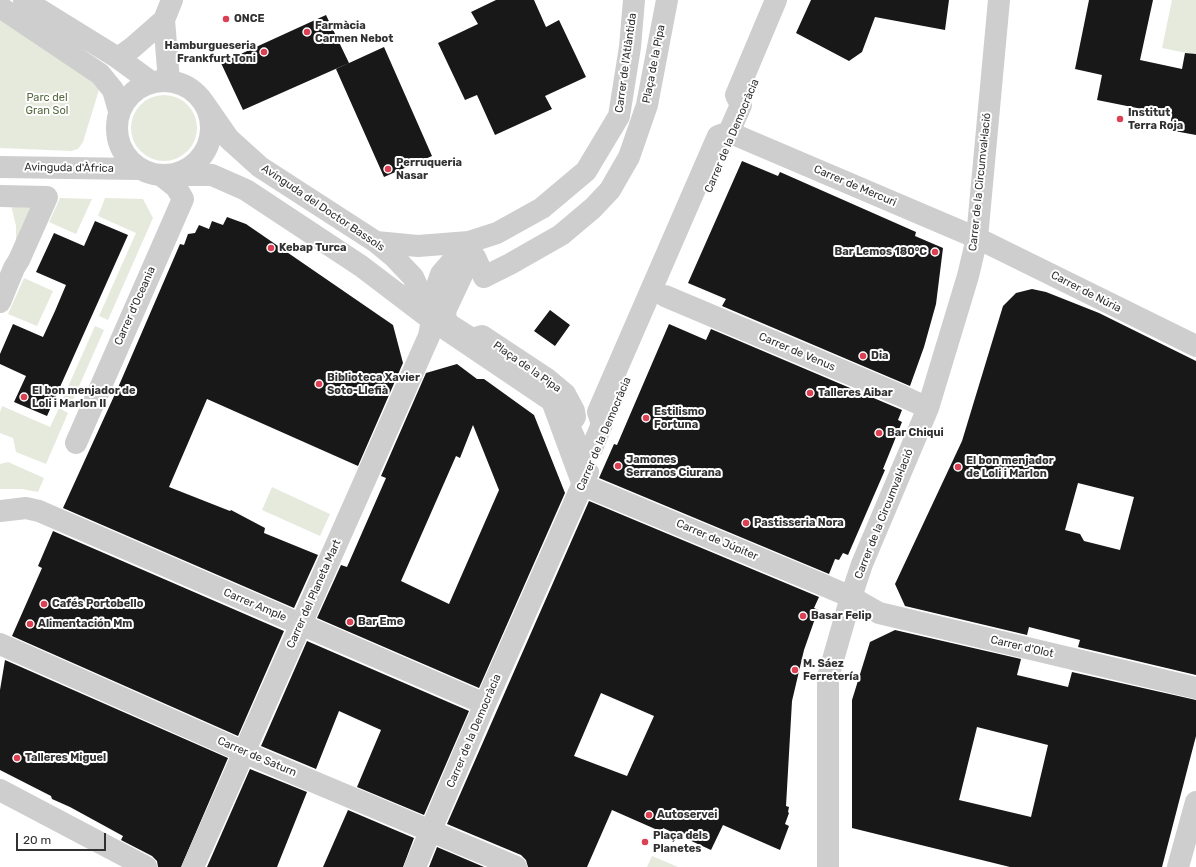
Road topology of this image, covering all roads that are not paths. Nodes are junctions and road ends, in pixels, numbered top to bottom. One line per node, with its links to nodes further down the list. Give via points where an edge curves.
1 (24, 0): 10 (street)
2 (172, 0): 9 (street)
3 (634, 0): 21 (street, Carrer de l'Atlàntida, via 630,47 619,116 586,172 542,208 497,232)
4 (667, 0): 5 (street, Plaça de la Pipa, via 645,111 629,157 610,190 561,235 510,264 484,277 475,257 468,262 445,311 450,324 472,339 482,336 565,394 575,417 569,426 583,451 592,448 602,424 598,412 718,136 729,132 741,105 736,95)
5 (776, 0)
6 (789, 0): 14 (street, Carrer de la Democràcia)
7 (999, 0): 19 (street, Carrer de la Circumval·lació)
8 (0, 7): 13 (street, via 100,74 113,90)
9 (164, 20): 10 (street); 11 (street)
10 (118, 58): 11 (street)
11 (160, 81): 12 (street, via 183,84 195,92); 13 (street, via 136,89)
12 (204, 103): 17 (street, via 210,117 211,132 208,146 200,159 189,169); 20 (street, Avinguda del Doctor Bassols, via 229,139 260,167)
13 (119, 111): 16 (street, via 116,127 118,143 126,158)
14 (733, 134): 19 (street, Carrer de Mercuri); 22 (street, Carrer de la Democràcia)
15 (0, 167): 16 (street, Avinguda d'Àfrica)
16 (138, 169): 17 (street, via 150,174)
17 (169, 175): 24 (street, via 212,175 246,190 361,266); 27 (street, Carrer d'Oceania, via 183,199)
18 (0, 196): 23 (street, via 47,198)
19 (977, 238): 25 (street, Carrer de Núria); 26 (street, Carrer de la Circumval·lació)
20 (376, 242): 21 (street, Carrer de l'Atlàntida, via 418,246); 24 (street, Avinguda del Doctor Bassols, via 413,277)
21 (469, 242): 24 (street, Carrer de l'Atlàntida, via 441,274 433,297)
22 (665, 296): 26 (street, Carrer de Venus); 28 (street, Carrer de la Democràcia)
23 (0, 302)
24 (432, 320): 28 (street, via 552,401); 31 (street, Carrer del Planeta Mart, via 429,336)
25 (1196, 346)
26 (928, 408): 30 (street, Carrer de la Circumval·lació, via 868,549)
27 (76, 443)
28 (583, 486): 30 (street, Carrer de Júpiter); 34 (street, Carrer de la Democràcia)
29 (0, 511): 31 (street, Carrer Ample, via 26,508 39,511)
30 (851, 597): 33 (street, Carrer d'Olot, via 879,613); 43 (street, Carrer de la Circumval·lació, via 828,677)
31 (300, 624): 34 (street, Carrer Ample); 35 (street, Carrer del Planeta Mart)
32 (0, 644): 35 (street, Carrer de Saturn)
33 (1196, 688)
34 (485, 704): 38 (street, Carrer de la Democràcia)
35 (245, 752): 38 (street, Carrer de Saturn); 40 (street, Carrer del Planeta Mart)
36 (0, 790): 39 (street)
37 (1196, 802): 44 (street)
38 (431, 832): 41 (street, Carrer de la Democràcia); 42 (street, Carrer de Saturn)
39 (146, 867)
40 (193, 867)
41 (415, 867)
42 (516, 867)
43 (828, 867)
44 (1178, 867)

